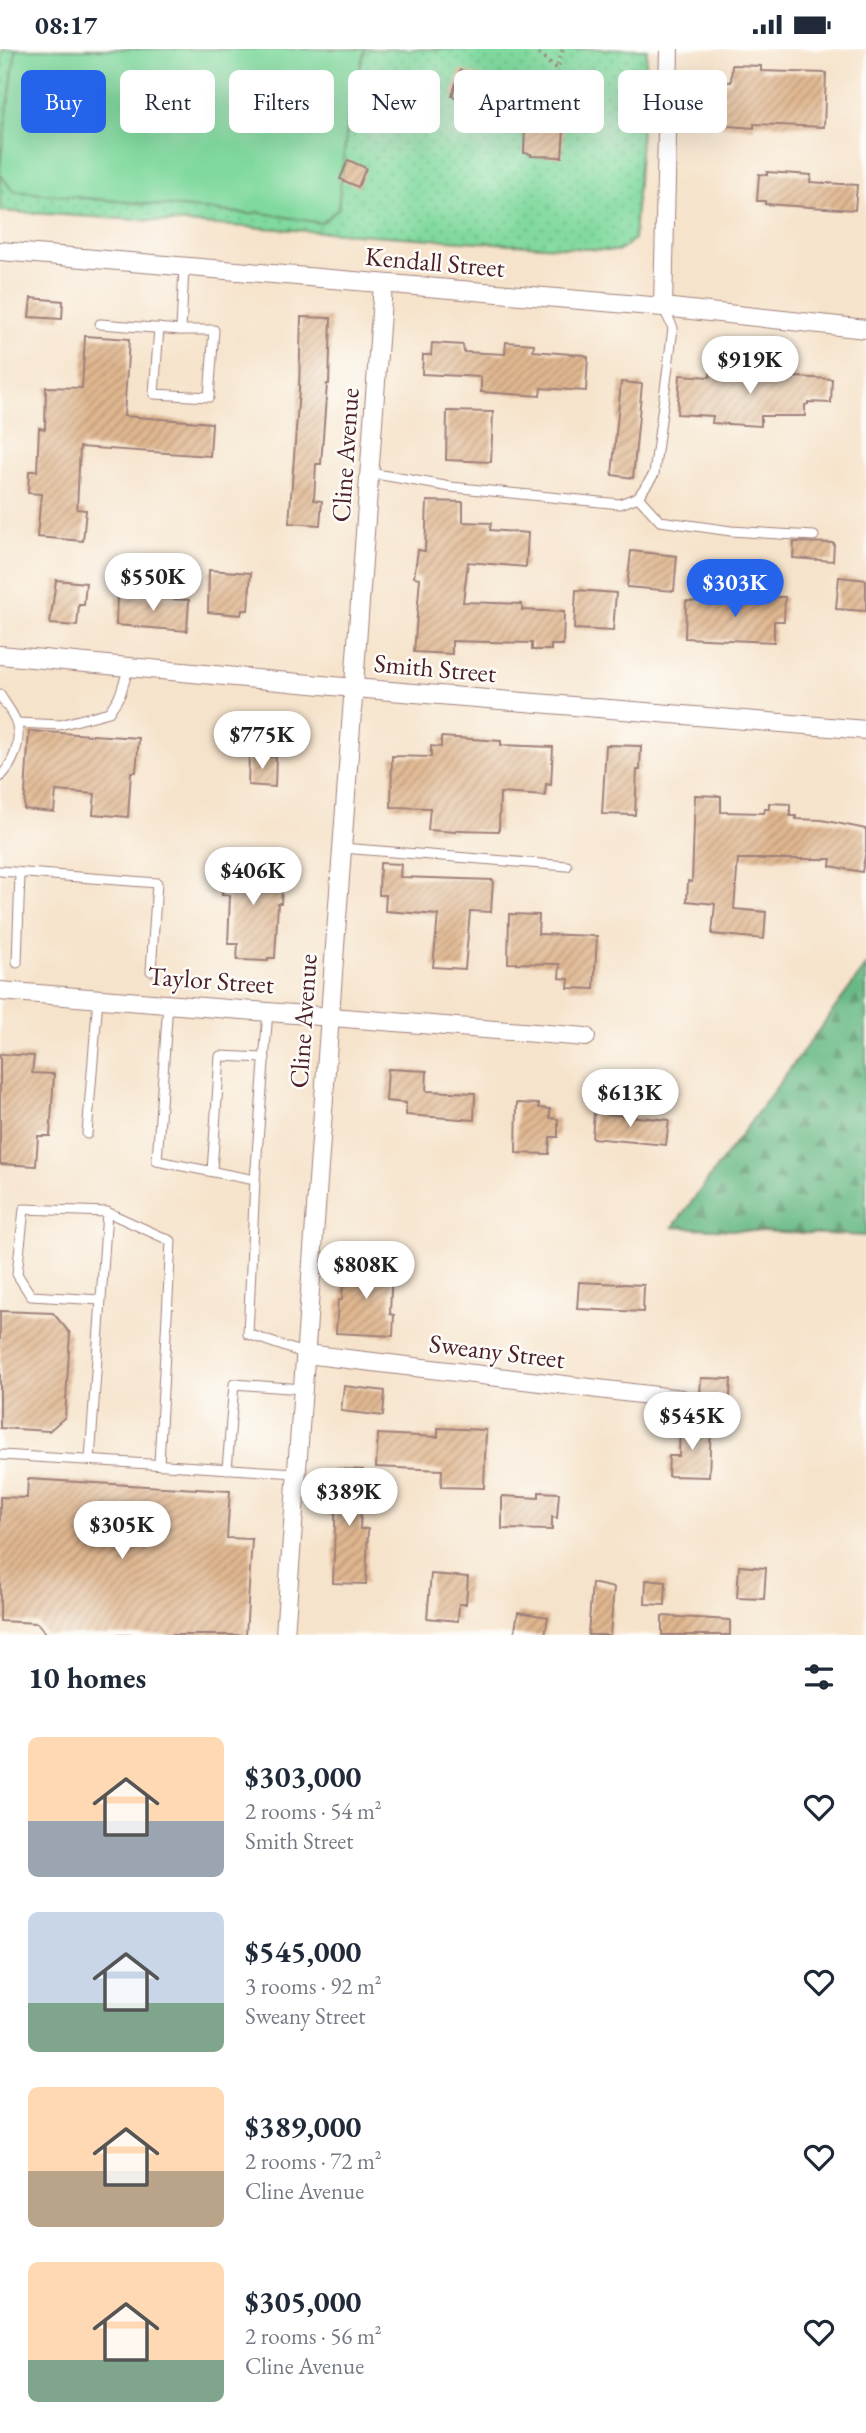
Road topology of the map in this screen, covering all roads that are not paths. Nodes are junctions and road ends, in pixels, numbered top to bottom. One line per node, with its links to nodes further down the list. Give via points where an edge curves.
1 (669, 49): 5 (street)
2 (0, 251): 3 (street, Kendall Street)
3 (184, 267): 4 (street, Kendall Street); 9 (lane)
4 (383, 285): 5 (street, Kendall Street); 10 (street, Cline Avenue)
5 (663, 307): 8 (street, Kendall Street); 11 (lane, via 673,328 654,474)
6 (100, 324): 7 (lane)
7 (159, 328): 9 (lane); 9 (lane, via 154,394 209,397 214,330)
8 (866, 329)
9 (181, 330)
10 (370, 473): 11 (lane, via 451,487 620,504); 15 (street, Cline Avenue)
11 (638, 497): 12 (lane, via 660,521)
12 (814, 536)
13 (0, 655): 14 (street, Smith Street)
14 (129, 667): 15 (street, Smith Street); 17 (lane, via 109,712 60,725)
15 (354, 688): 18 (street, Smith Street); 20 (street, Cline Avenue)
16 (0, 695): 17 (lane)
17 (17, 723): 19 (lane, via 17,749)
18 (866, 730)
19 (0, 777)
20 (342, 848): 21 (lane); 30 (street, Cline Avenue)
21 (567, 866)
22 (0, 871): 23 (lane)
23 (20, 873): 24 (lane); 25 (lane, via 158,883)
24 (16, 963)
25 (151, 971)
26 (0, 991): 27 (street, Taylor Street)
27 (97, 998): 28 (street, Taylor Street); 33 (lane)
28 (168, 1003): 29 (street, Taylor Street); 34 (lane, via 158,1161)
29 (268, 1010): 30 (street, Taylor Street); 32 (lane)
30 (330, 1015): 31 (street, Taylor Street); 38 (street, Cline Avenue)
31 (586, 1037)
32 (265, 1058): 34 (lane, via 219,1056); 35 (lane)
33 (87, 1134)
34 (212, 1171): 35 (lane)
35 (256, 1180): 38 (lane, via 248,1335)
36 (107, 1212): 37 (lane); 37 (lane, via 24,1209 18,1274 31,1296); 43 (lane, via 171,1241)
37 (101, 1300): 42 (lane)
38 (306, 1354): 39 (street, Cline Avenue); 40 (street, Sweany Street)
39 (303, 1389): 44 (lane, via 234,1384); 45 (street, Cline Avenue)
40 (682, 1399)
41 (2, 1455): 42 (lane)
42 (90, 1460): 43 (lane)
43 (159, 1464): 44 (lane)
44 (227, 1469): 45 (lane)
45 (297, 1473): 46 (street, Cline Avenue)
46 (285, 1635)

